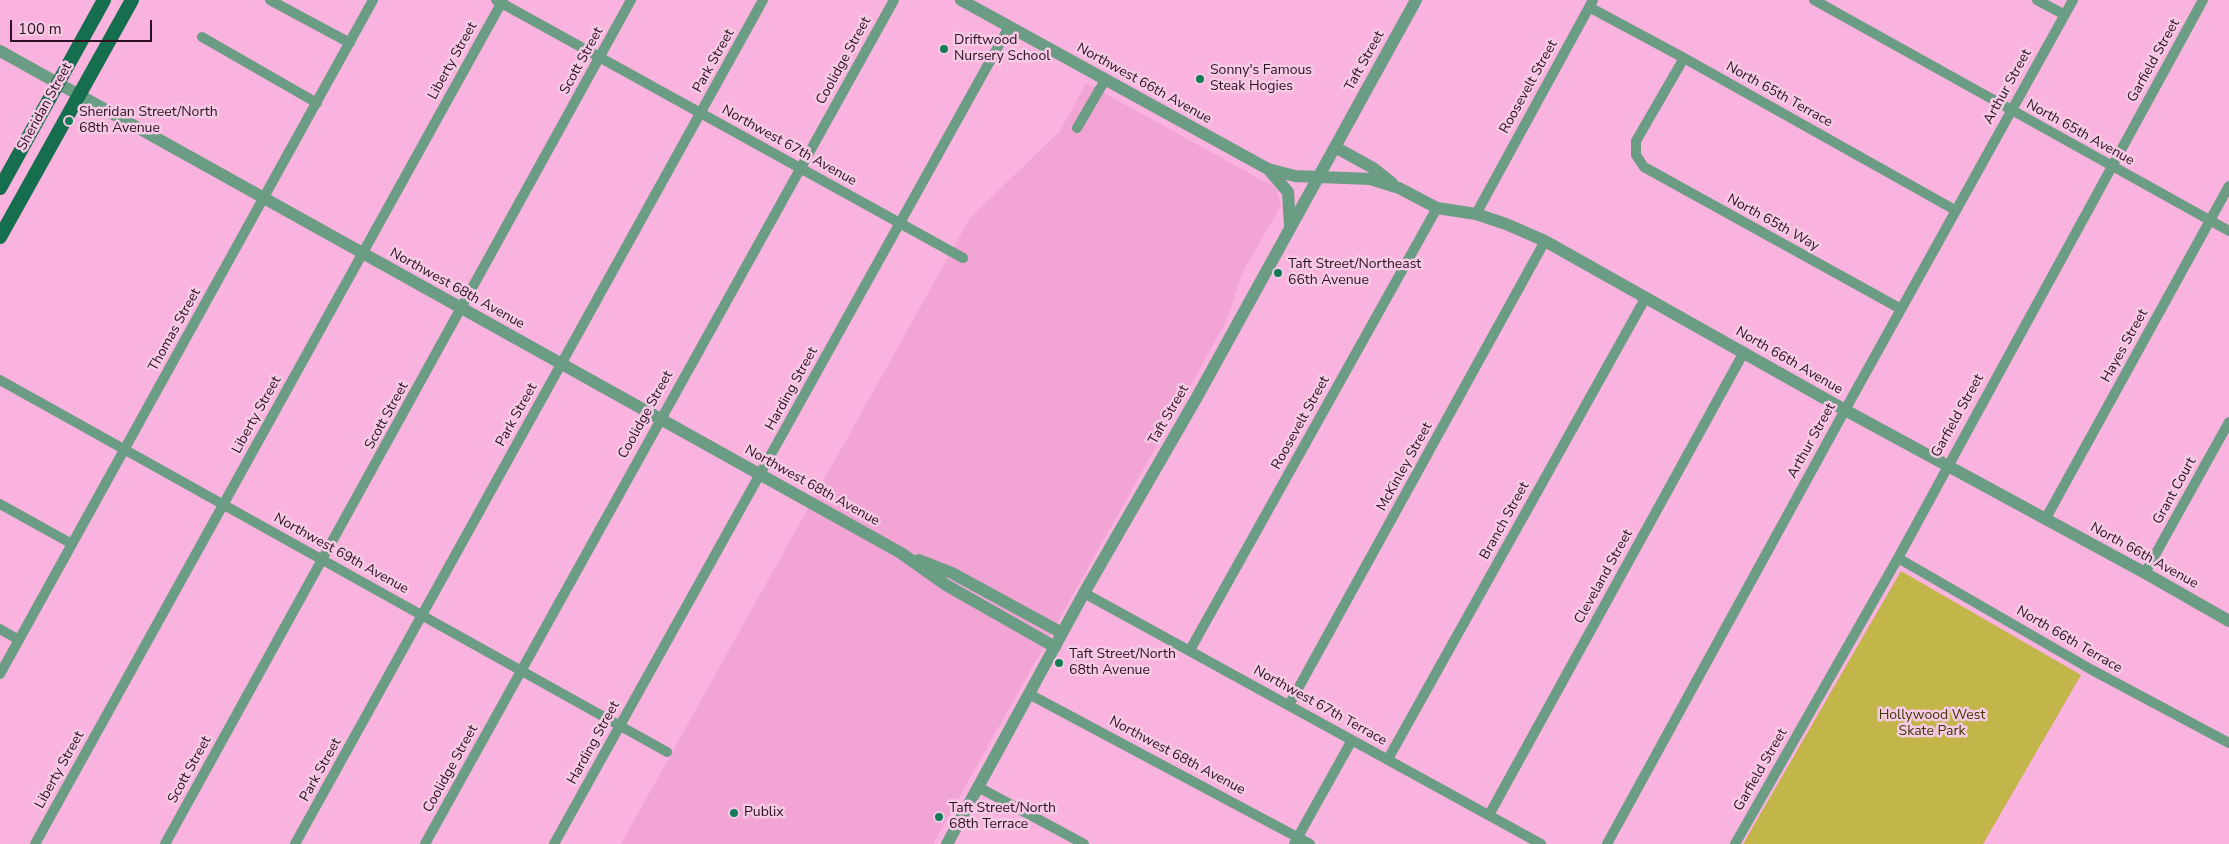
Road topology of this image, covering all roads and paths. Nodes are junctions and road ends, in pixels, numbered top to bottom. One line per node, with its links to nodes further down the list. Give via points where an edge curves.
1 (104, 0): 24 (main road, Sheridan Street)
2 (132, 0): 25 (main road, Sheridan Street)
3 (270, 0): 19 (street)
4 (373, 0): 19 (street, Thomas Street)
5 (631, 0): 21 (street, Scott Street)
6 (763, 0): 28 (street, Park Street)
7 (894, 0): 32 (street, Coolidge Street)
8 (961, 0): 17 (street, Northwest 66th Avenue)
9 (1416, 0): 30 (street, Taft Street)
10 (1814, 0): 27 (street, North 65th Avenue)
11 (2037, 0): 16 (street)
12 (2073, 0): 16 (street, Arthur Street)
13 (2203, 0): 31 (street, Garfield Street)
14 (500, 1): 21 (street, Northwest 67th Avenue); 48 (street, Liberty Street)
15 (1591, 4): 22 (street, North 65th Terrace); 41 (street, Roosevelt Street)
16 (2064, 15): 27 (street, Arthur Street)
17 (1009, 27): 23 (street, Northwest 66th Avenue); 43 (street, Harding Street)
18 (202, 37): 26 (street)
19 (350, 43): 26 (street, Thomas Street)
20 (0, 51): 24 (street, Northwest 68th Avenue)
21 (600, 56): 28 (street, Northwest 67th Avenue); 51 (street, Scott Street)
22 (1684, 58): 40 (street, North 65th Terrace); 52 (street, North 65th Way, via 1636,141 1636,155 1644,167)
23 (1105, 80): 29 (street); 33 (street, Northwest 66th Avenue)
24 (57, 84): 25 (street, Northwest 68th Avenue); 36 (main road, Sheridan Street)
25 (78, 96): 38 (street, Northwest 68th Avenue); 46 (main road, Sheridan Street)
26 (317, 103): 38 (street, Thomas Street)
27 (2011, 110): 31 (street, North 65th Avenue); 40 (street, Arthur Street)
28 (701, 113): 32 (street, Northwest 67th Avenue); 54 (street, Park Street)
29 (1077, 128)
30 (1335, 147): 34 (street, Taft Street); 37 (street, via 1373,168)
31 (2112, 166): 42 (street, North 65th Avenue); 60 (street, Garfield Street)
32 (800, 168): 43 (street, Northwest 67th Avenue); 57 (street, Coolidge Street)
33 (1268, 169): 34 (street, Northwest 66th Avenue); 44 (street, via 1288,192)
34 (1318, 178): 37 (street, North 66th Avenue, via 1370,179); 44 (street, Taft Street)
35 (2229, 186): 42 (street, Hayes Street)
36 (0, 188)
37 (1399, 188): 39 (street, North 66th Avenue)
38 (263, 198): 48 (street, Northwest 68th Avenue); 59 (street, Thomas Street)
39 (1437, 208): 41 (street, North 66th Avenue); 77 (street, Roosevelt Street)
40 (1955, 210): 52 (street, Arthur Street)
41 (1476, 214): 47 (street, North 66th Avenue)
42 (2210, 221): 45 (street, North 65th Avenue); 64 (street, Hayes Street)
43 (900, 223): 49 (street, Northwest 67th Avenue); 61 (street, Harding Street)
44 (1290, 228): 70 (street, Taft Street)
45 (2229, 232)
46 (0, 237)
47 (1546, 241): 50 (street, North 66th Avenue); 81 (street, McKinley Street)
48 (362, 254): 51 (street, Northwest 68th Avenue); 63 (street, Liberty Street)
49 (963, 258)
50 (1646, 297): 53 (street, North 66th Avenue); 86 (street, Branch Street)
51 (461, 309): 54 (street, Northwest 68th Avenue); 68 (street, Scott Street)
52 (1901, 309): 56 (street, Arthur Street)
53 (1744, 352): 56 (street, North 66th Avenue); 88 (street, Cleveland Street)
54 (561, 363): 57 (street, Northwest 68th Avenue); 71 (street, Park Street)
55 (0, 380): 59 (street, Northwest 69th Avenue)
56 (1845, 410): 60 (street, North 66th Avenue); 99 (street, Arthur Street)
57 (660, 418): 61 (street, Northwest 68th Avenue); 78 (street, Coolidge Street)
58 (2229, 422): 69 (street, Grant Court)
59 (125, 450): 63 (street, Northwest 69th Avenue); 65 (street, Thomas Street)
60 (1947, 465): 64 (street, North 66th Avenue); 67 (street, Garfield Street)
61 (761, 474): 66 (street, Northwest 68th Avenue); 82 (street, Harding Street)
62 (0, 504): 65 (street)
63 (224, 504): 68 (street, Northwest 69th Avenue); 90 (street, Liberty Street)
64 (2046, 518): 69 (street, North 66th Avenue)
65 (72, 544): 75 (street, Thomas Street)
66 (901, 553): 74 (street, Northwest 68th Avenue, via 952,573); 76 (street, Northwest 68th Avenue, via 946,585)
67 (1898, 558): 84 (street, North 66th Terrace, via 2092,670); 100 (street, Garfield Street)
68 (323, 561): 71 (street, Northwest 69th Avenue); 91 (street, Scott Street)
69 (2145, 573): 72 (street, North 66th Avenue)
70 (1084, 593): 74 (street, Taft Street); 77 (street, Northwest 67th Terrace)
71 (422, 615): 78 (street, Northwest 69th Avenue); 92 (street, Park Street)
72 (2229, 621)
73 (0, 629): 75 (street)
74 (1062, 633): 76 (street, Taft Street)
75 (19, 640): 79 (street, Thomas Street)
76 (1055, 647): 80 (street, Taft Street)
77 (1190, 650): 81 (street, Northwest 67th Terrace)
78 (520, 671): 82 (street, Northwest 69th Avenue); 93 (street, Coolidge Street)
79 (0, 674)
80 (1028, 694): 87 (street, Taft Street); 89 (street, Northwest 68th Avenue)
81 (1289, 705): 83 (street, Northwest 67th Terrace)
82 (620, 726): 85 (street, Northwest 69th Avenue); 94 (street, Harding Street)
83 (1352, 740): 86 (street, Northwest 67th Terrace); 89 (street)
84 (2229, 743)
85 (668, 752)
86 (1388, 759): 88 (street, Northwest 67th Terrace)
87 (978, 787): 95 (street, Taft Street); 96 (street)
88 (1488, 815): 98 (street, Northwest 67th Terrace)
89 (1296, 841): 97 (street, Northwest 68th Avenue)
90 (35, 844)
91 (165, 844)
92 (295, 844)
93 (426, 844)
94 (554, 844)
95 (947, 844)
96 (1084, 844)
97 (1310, 844)
98 (1541, 844)
99 (1606, 844)
100 (1734, 844)

